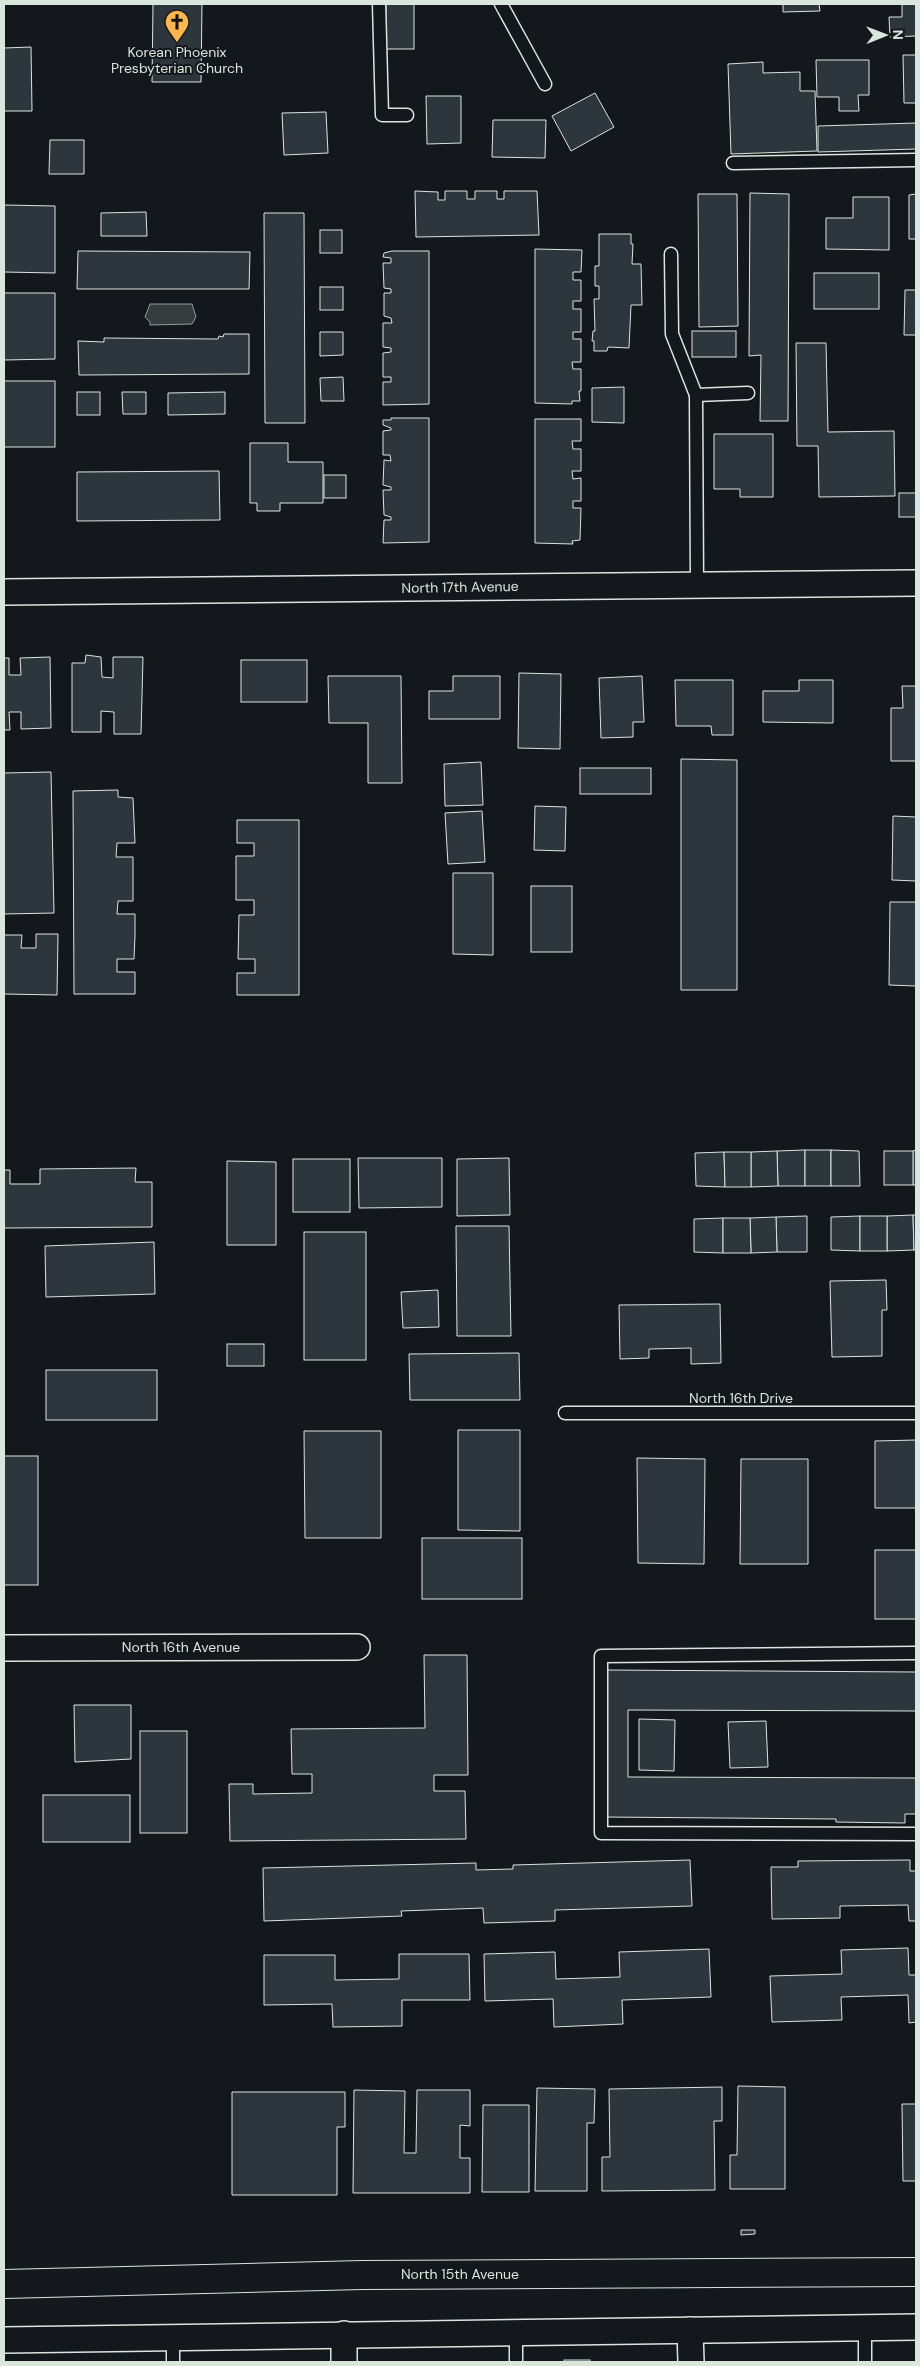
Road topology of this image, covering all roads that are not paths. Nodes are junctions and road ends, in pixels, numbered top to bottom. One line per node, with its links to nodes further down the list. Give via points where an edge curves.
1 (379, 4): 4 (lane, via 382,115)
2 (501, 4): 3 (lane)
3 (545, 84)
4 (406, 115)
5 (916, 160): 6 (lane)
6 (732, 162)
7 (670, 254): 9 (lane, via 672,334)
8 (748, 393): 9 (lane)
9 (696, 395): 11 (lane)
10 (916, 583): 11 (street, North 17th Avenue)
11 (697, 585): 12 (street, North 17th Avenue)
12 (4, 592)
13 (565, 1413): 14 (lane, North 16th Drive)
14 (916, 1413)
15 (357, 1647): 16 (street, North 16th Avenue)
16 (4, 1648)
17 (916, 1652): 18 (lane, via 601,1656 601,1833)
18 (916, 1834)
19 (916, 2272): 20 (street, North 15th Avenue, via 362,2275)
20 (4, 2284)
21 (865, 2327): 22 (street); 23 (street); 32 (lane)
22 (916, 2327)
23 (690, 2330): 24 (street); 31 (street)
24 (516, 2332): 25 (street); 30 (lane)
25 (344, 2334): 26 (street); 29 (street)
26 (173, 2337): 27 (street); 28 (lane)
27 (4, 2340)
28 (173, 2362)
29 (344, 2362)
30 (516, 2362)
31 (691, 2362)
32 (865, 2362)

